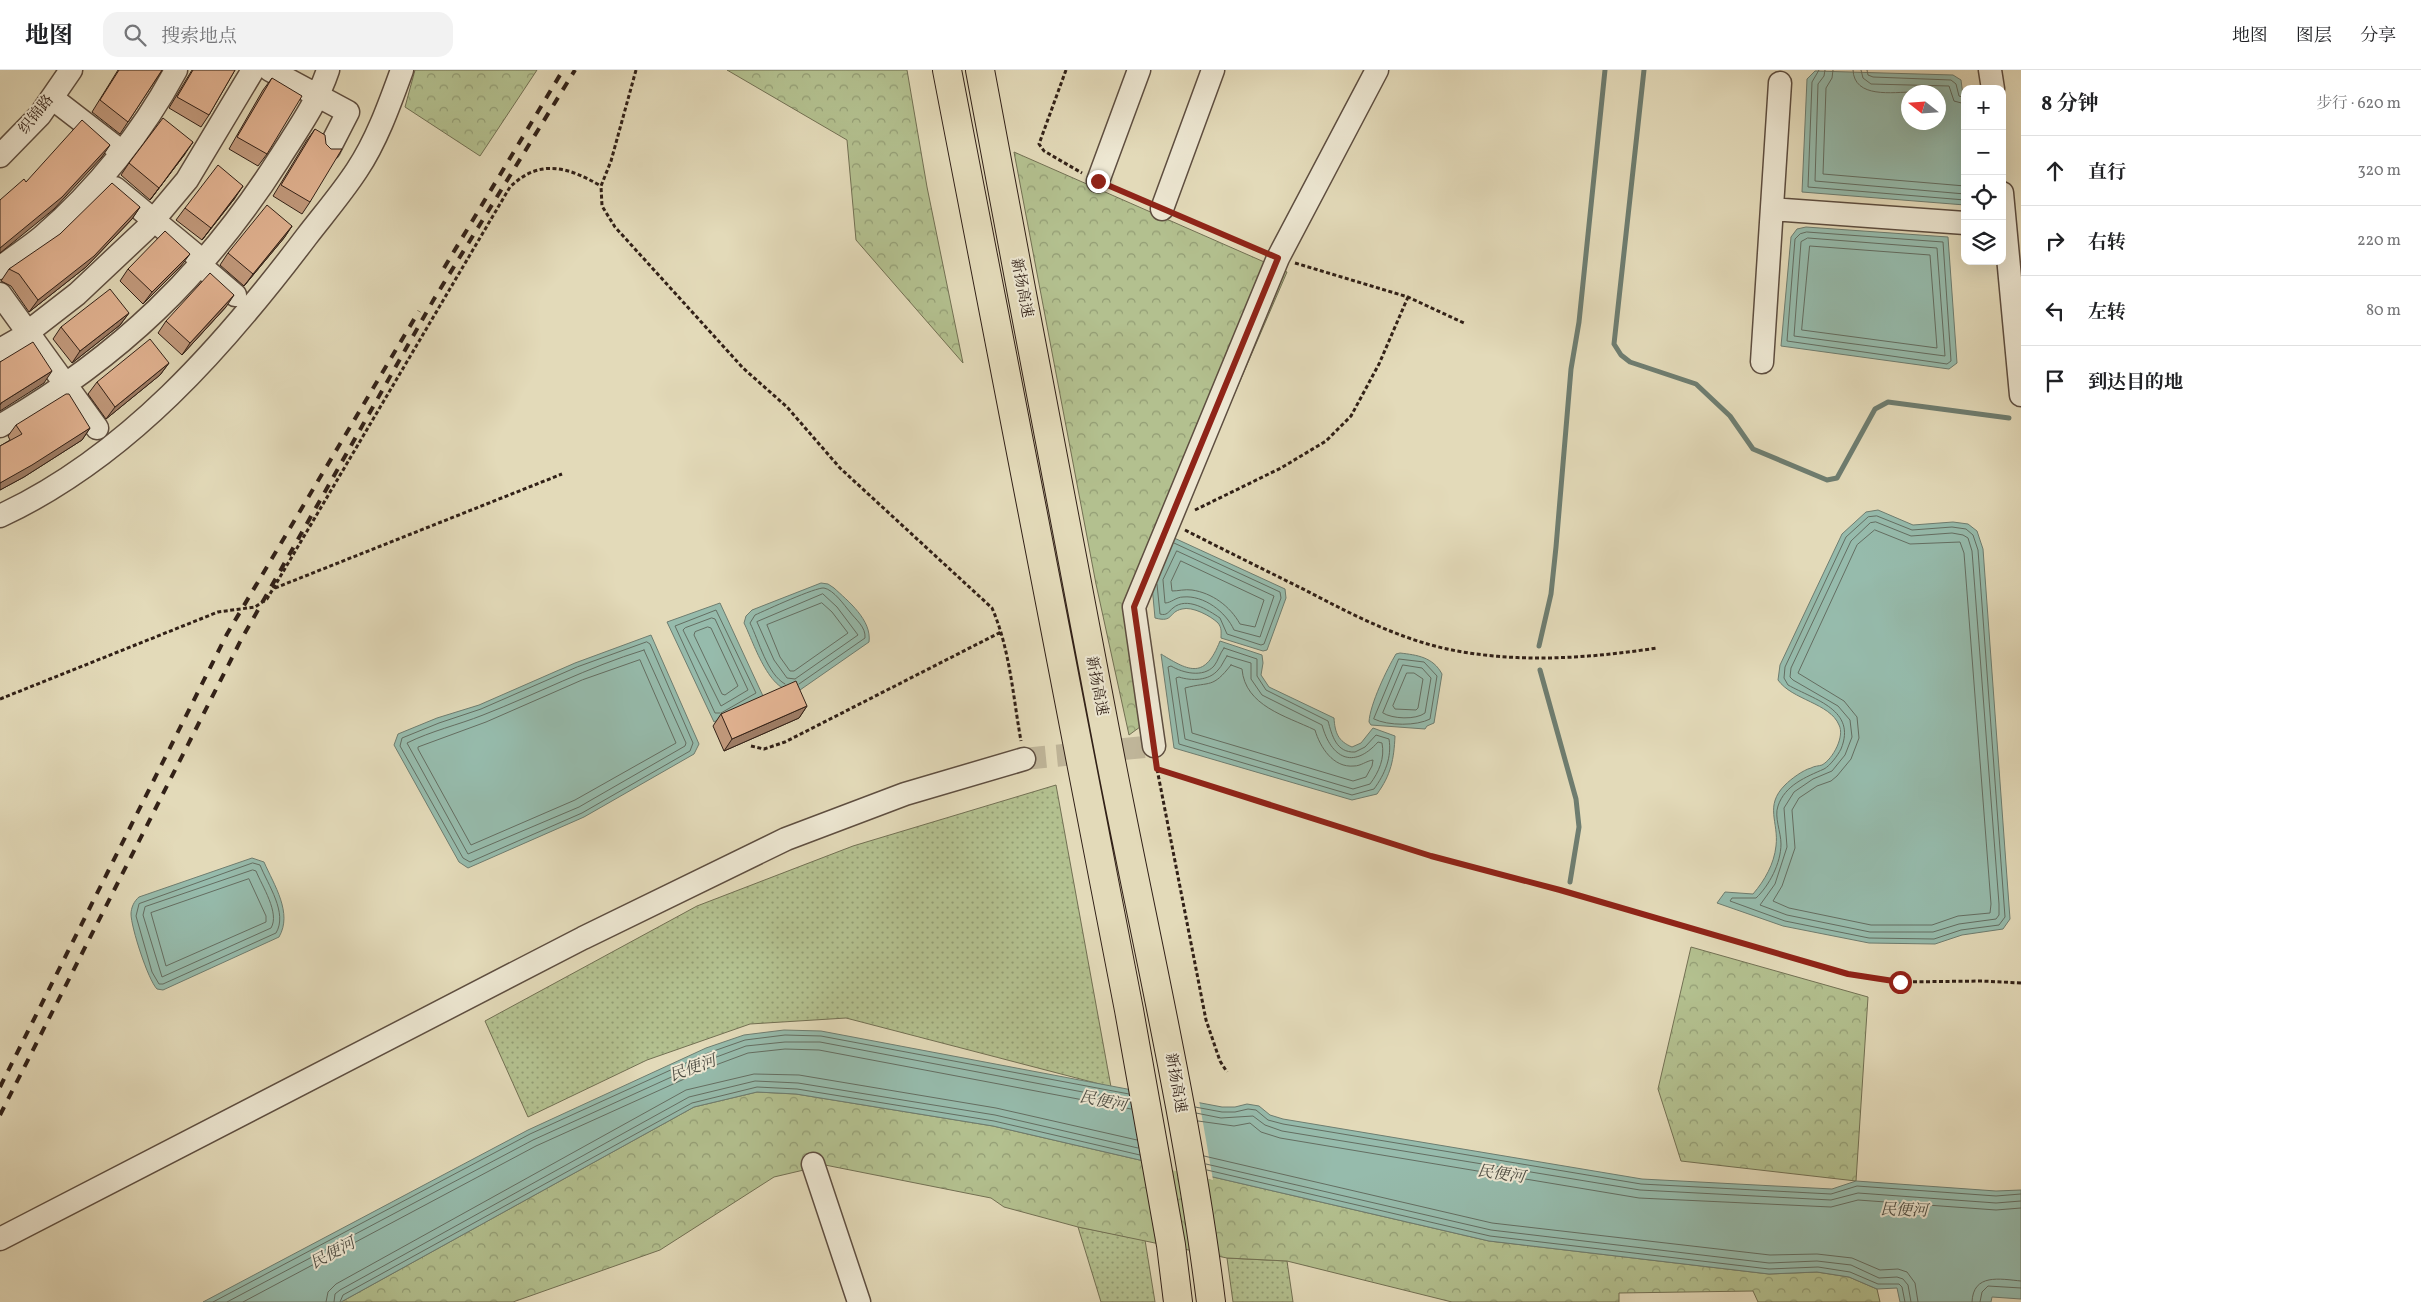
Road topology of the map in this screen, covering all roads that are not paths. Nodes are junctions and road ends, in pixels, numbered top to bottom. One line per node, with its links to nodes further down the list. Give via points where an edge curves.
1 (71, 70): 16 (street, 织锦路)
2 (176, 70): 18 (street)
3 (253, 70): 24 (street, via 187,180)
4 (270, 70): 15 (street)
5 (328, 70): 15 (street)
6 (402, 70): 38 (street, via 386,112 358,168 272,282 174,393 114,445 33,501)
7 (947, 70): 44 (highway, 新扬高速, via 1129,1010 1171,1244)
8 (980, 70): 45 (highway, 新扬高速, via 1109,752 1162,1012)
9 (1139, 70): 21 (street)
10 (1213, 70): 22 (street)
11 (1377, 70): 39 (street, via 1278,258 1134,607)
12 (1990, 70): 14 (street)
13 (1780, 83): 23 (street)
14 (1992, 85)
15 (319, 96): 17 (street, via 348,112); 27 (street, via 265,180)
16 (52, 98): 18 (street); 19 (street, 织锦路)
17 (329, 149)
18 (122, 152): 20 (street)
19 (0, 156)
20 (101, 176): 24 (street); 28 (street, via 42,236)
21 (1098, 181)
22 (1162, 208)
23 (1772, 209): 25 (street); 33 (street)
24 (154, 221): 27 (street); 31 (street, via 77,294)
25 (1961, 223)
26 (2006, 246): 35 (street)
27 (201, 263): 30 (street); 34 (street, via 176,293 125,340)
28 (0, 268)
29 (0, 294): 31 (street)
30 (236, 295)
31 (28, 332): 32 (street); 34 (street)
32 (0, 350)
33 (1762, 362)
34 (66, 384): 36 (street); 37 (street)
35 (2021, 396)
36 (0, 426)
37 (97, 428)
38 (0, 516)
39 (1154, 746)
40 (1024, 759): 42 (street, via 905,794 786,840 583,938)
41 (813, 1164): 43 (street)
42 (0, 1239)
43 (858, 1302)
44 (1178, 1302)
45 (1211, 1302)

